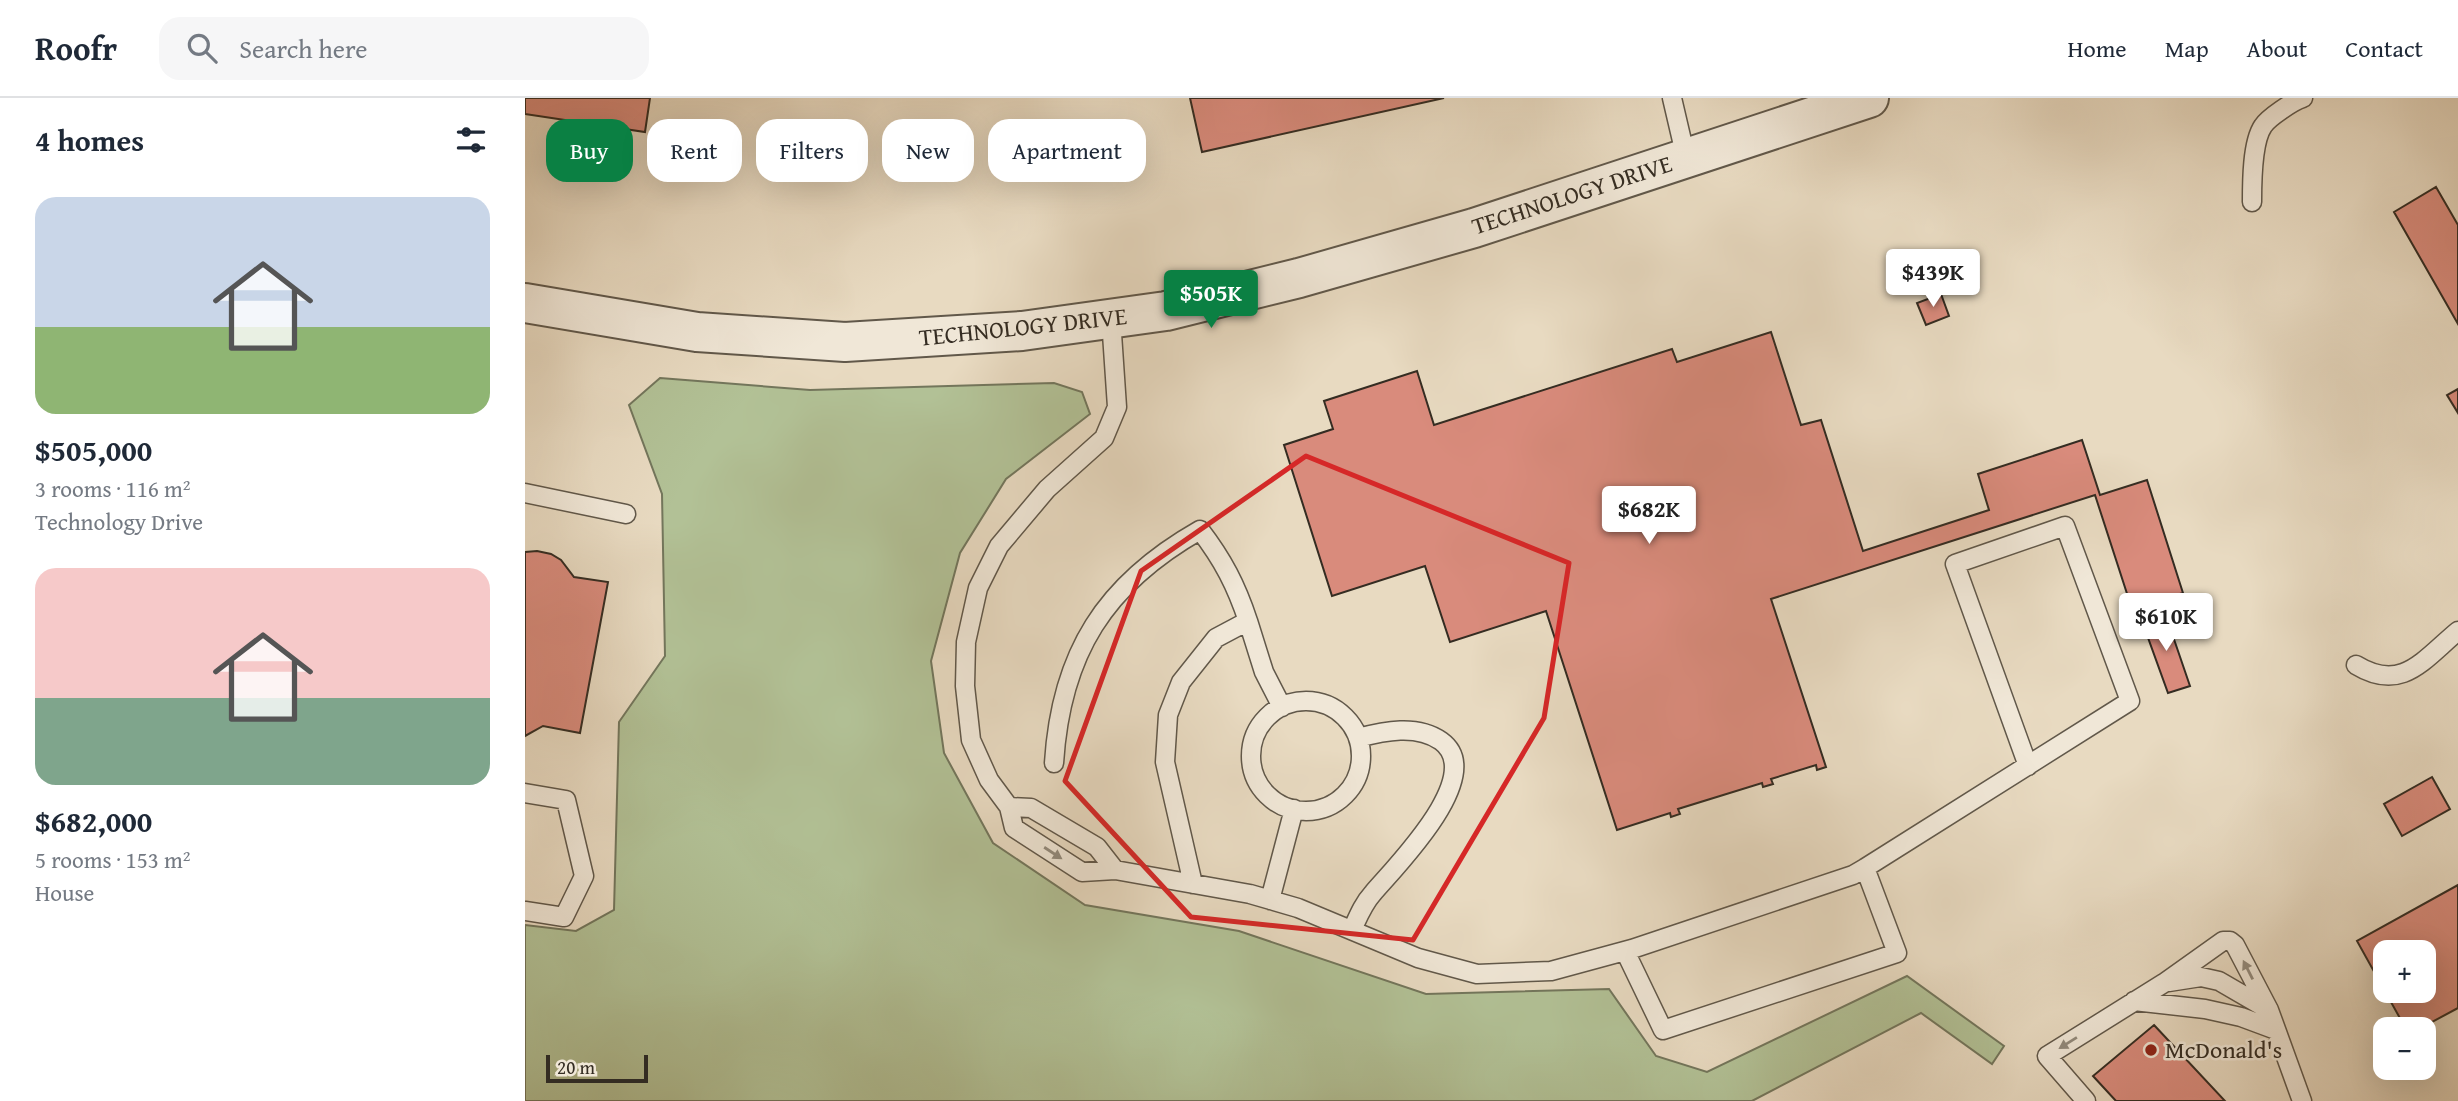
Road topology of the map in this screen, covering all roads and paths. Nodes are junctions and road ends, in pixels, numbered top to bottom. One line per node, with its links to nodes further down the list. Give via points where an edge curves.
1 (1672, 98): 4 (lane)
2 (1869, 98): 4 (street, TECHNOLOGY DRIVE)
3 (2303, 98): 5 (lane, via 2263,126 2252,162)
4 (1686, 158): 7 (street, TECHNOLOGY DRIVE, via 1474,228 1299,278 1166,311)
5 (2252, 202)
6 (525, 303): 7 (street, TECHNOLOGY DRIVE, via 697,332 845,342 1023,331)
7 (1111, 319): 18 (lane, via 1117,407 1104,438 1047,489 999,546 978,588 966,642 971,740 989,780)
8 (525, 494): 9 (lane)
9 (626, 514)
10 (1248, 621): 13 (lane, via 1264,673); 15 (lane, via 1223,559 1200,530 1168,548 1132,577 1082,642 1062,700); 22 (lane, via 1216,638 1181,682 1168,715 1165,762)
11 (2458, 631): 12 (lane, via 2410,671 2393,677 2373,675)
12 (2356, 665)
13 (1282, 707): 14 (lane, via 1310,701 1327,705 1342,714); 19 (lane, via 1264,720 1251,752 1259,785 1271,798)
14 (1358, 738): 19 (lane, via 1361,760 1349,791 1319,809); 25 (lane, via 1382,732 1424,732 1452,754 1453,770 1445,800 1430,825 1371,895)
15 (1054, 763)
16 (2028, 766): 16 (lane, via 2130,701 2065,526 1955,564); 20 (lane)
17 (525, 793): 24 (lane, via 566,800 584,876 564,917)
18 (1009, 807): 21 (lane, via 1031,808 1097,847); 21 (lane, one-way to 21, via 1014,828 1082,872)
19 (1294, 809): 23 (lane)
20 (1865, 868): 26 (lane); 26 (lane, via 1897,953 1663,1030)
21 (1115, 870): 22 (lane)
22 (1193, 884): 23 (lane)
23 (1269, 900): 25 (lane)
24 (525, 911)
25 (1352, 930): 26 (lane, via 1417,958 1477,974 1551,971)
26 (1625, 951)
27 (2164, 983): 28 (lane); 29 (lane, via 2201,978 2219,981); 29 (lane, one-way to 27, via 2230,941 2223,941)
28 (2134, 1001): 30 (lane, via 2217,1012); 31 (lane, one-way to 31, via 2047,1056)
29 (2269, 1010): 30 (lane)
30 (2276, 1030): 32 (lane)
31 (2086, 1101)
32 (2302, 1101)

